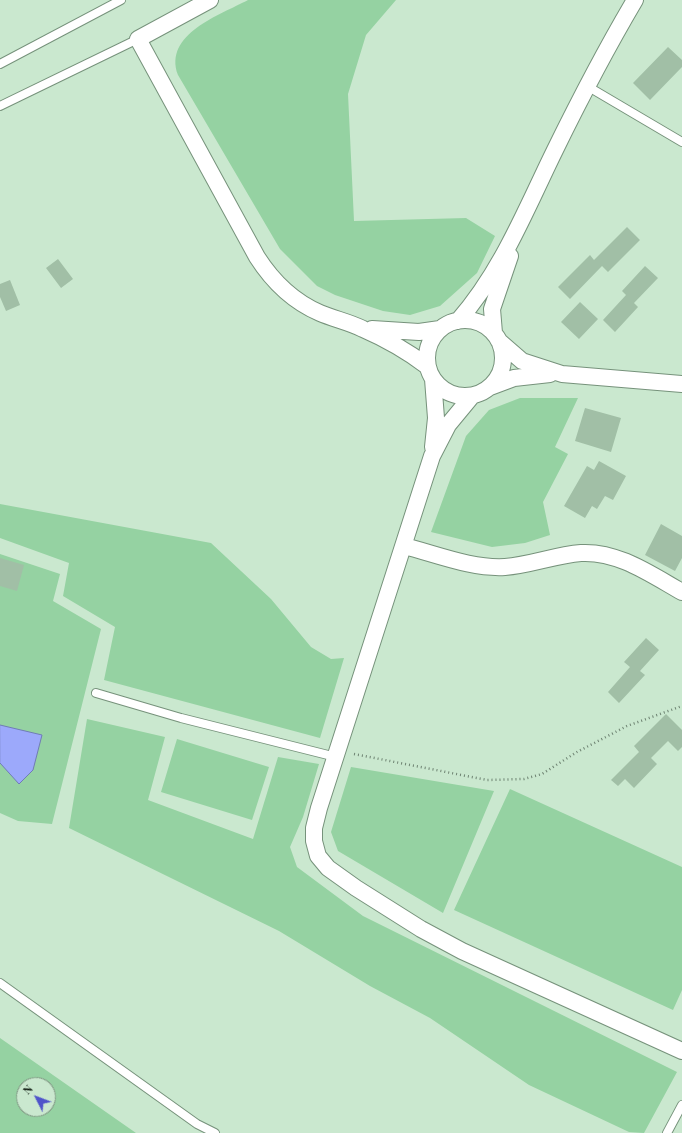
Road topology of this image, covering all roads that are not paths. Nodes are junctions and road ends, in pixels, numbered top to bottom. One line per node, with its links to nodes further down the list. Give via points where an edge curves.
1 (121, 0): 5 (lane)
2 (210, 0): 4 (street)
3 (635, 0): 6 (street)
4 (138, 39): 7 (lane); 11 (street, via 268,274 279,286 306,306)
5 (0, 64)
6 (588, 86): 8 (lane); 9 (street)
7 (0, 106)
8 (682, 142)
9 (517, 231): 10 (street, via 487,283); 13 (street, via 492,309)
10 (458, 321): 12 (street); 13 (street, via 477,322 486,326)
11 (362, 328): 12 (street, via 419,332); 14 (street, via 395,344)
12 (440, 329): 14 (street, via 429,346)
13 (497, 337): 15 (street, via 522,361); 17 (street, via 503,351 503,361 501,371)
14 (430, 372): 18 (street, via 438,386 450,393 463,397); 19 (street, via 436,418)
15 (562, 374): 16 (street); 17 (street, via 514,378)
16 (682, 384)
17 (490, 387): 18 (street)
18 (472, 396): 19 (street, via 448,425)
19 (432, 456): 20 (street)
20 (404, 546): 21 (street, via 467,563 505,567 581,553 601,554 619,558); 23 (street)
21 (682, 592)
22 (96, 693): 23 (lane, via 181,718)
23 (337, 754): 25 (street, via 314,828 318,856 328,868 408,921 462,951)
24 (0, 983): 27 (lane, via 197,1124)
25 (682, 1051)
26 (682, 1105): 28 (lane)
27 (214, 1133)
28 (667, 1133)

